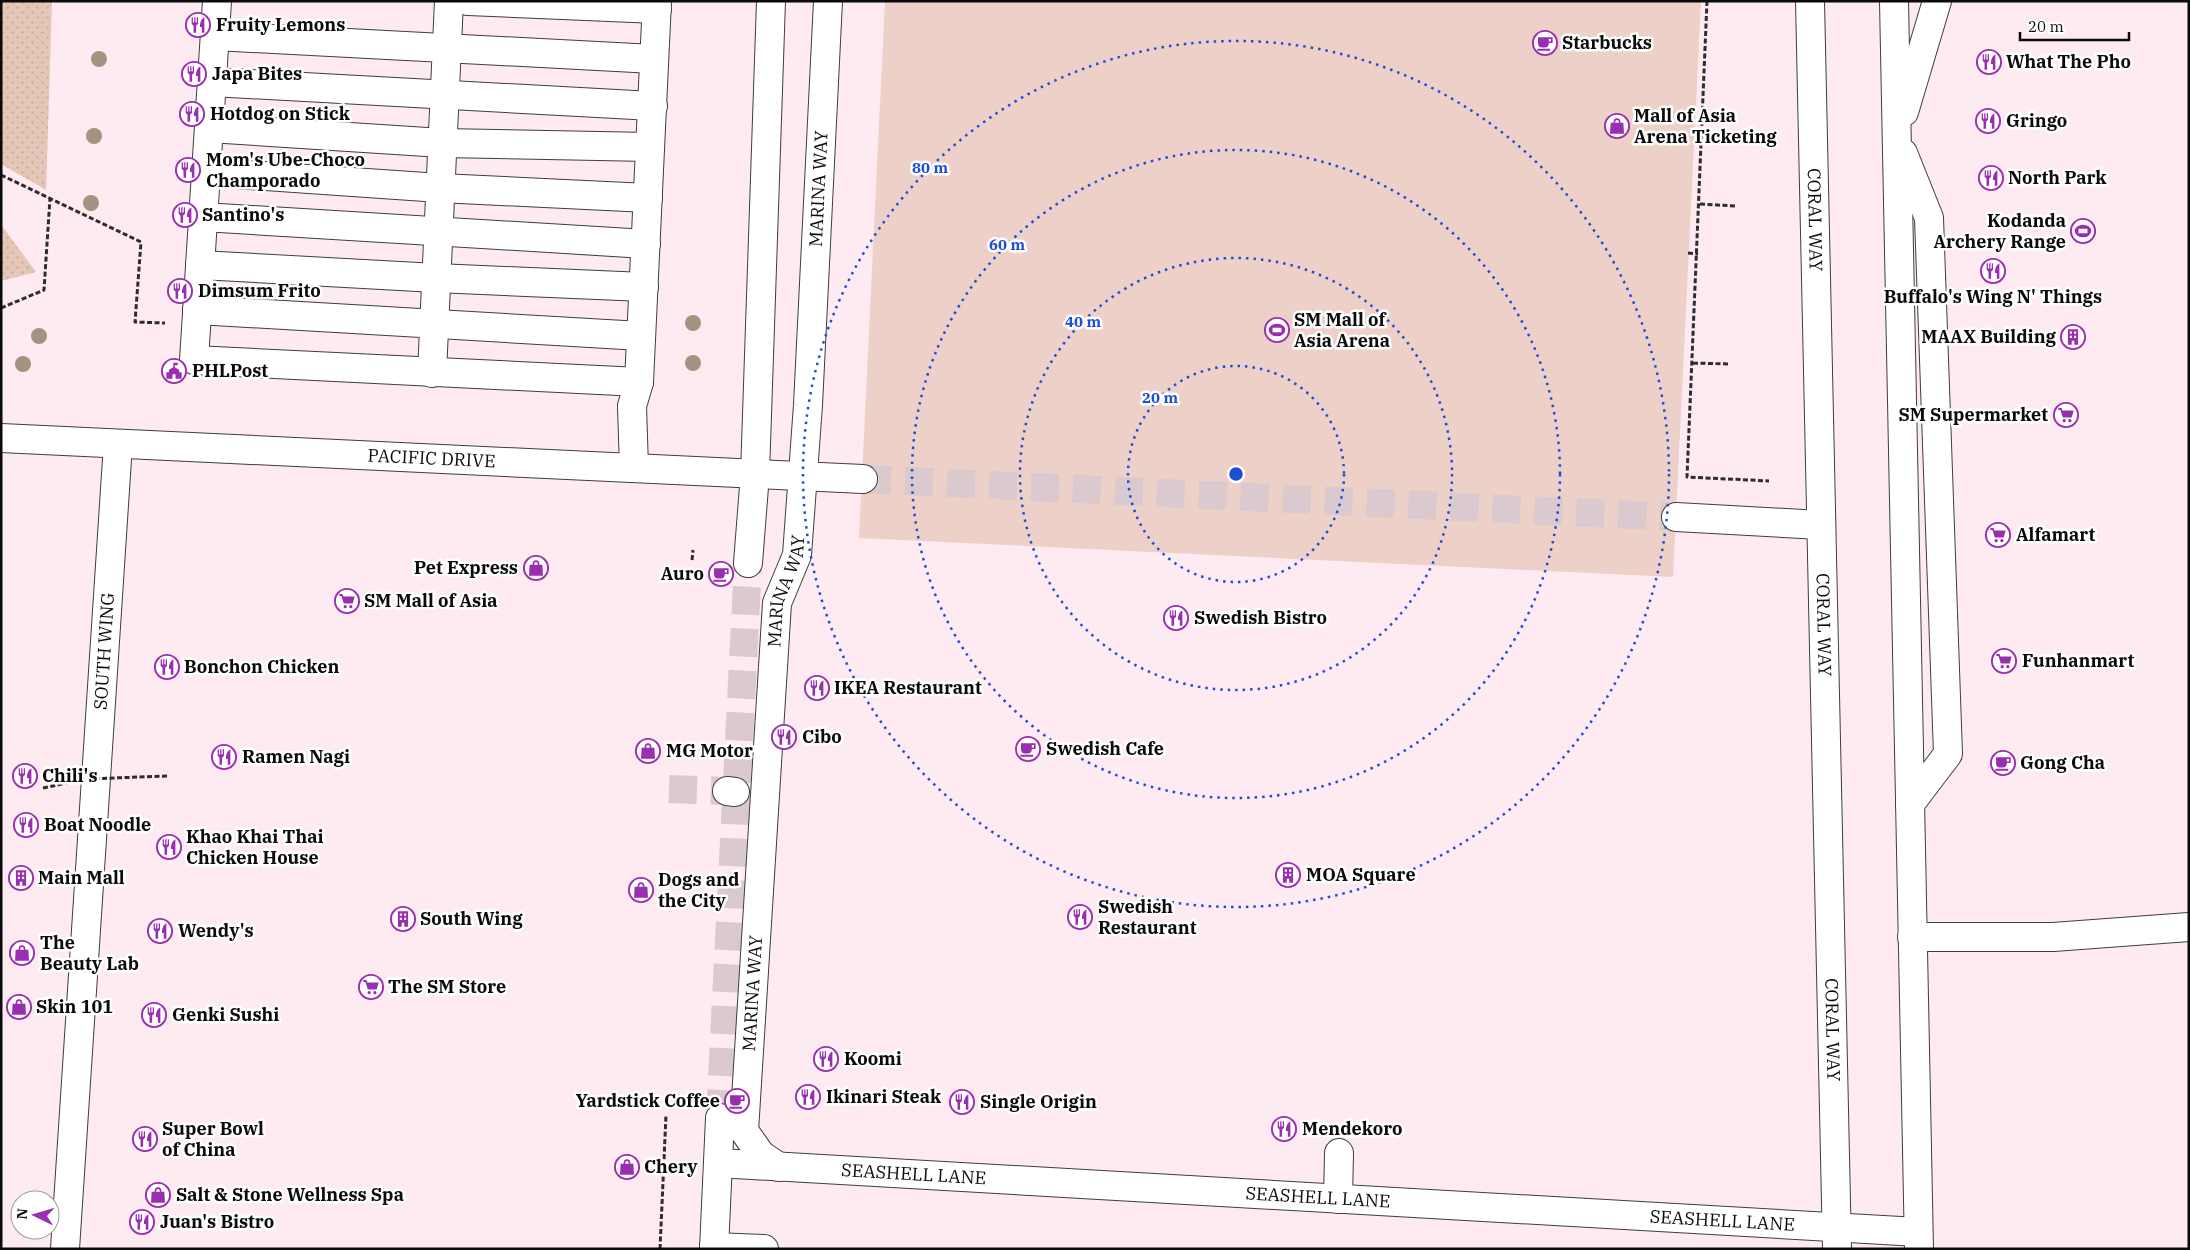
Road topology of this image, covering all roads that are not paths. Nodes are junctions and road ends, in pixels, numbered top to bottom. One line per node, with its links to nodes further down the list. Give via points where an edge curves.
1 (217, 1): 10 (street)
2 (448, 1): 11 (street)
3 (468, 1): 9 (street)
4 (771, 1): 37 (street)
5 (828, 1): 38 (street, MARINA WAY)
6 (1810, 1): 41 (street, CORAL WAY)
7 (1894, 1): 17 (street)
8 (1937, 1): 17 (street)
9 (657, 5): 12 (street)
10 (215, 36): 11 (street); 13 (street)
11 (446, 49): 12 (street); 14 (street)
12 (654, 59): 15 (street)
13 (212, 82): 14 (street); 16 (street)
14 (444, 94): 15 (street); 18 (street)
15 (652, 106): 19 (street)
16 (209, 128): 18 (street); 20 (street)
17 (1896, 136): 43 (street); 43 (street, via 1929,218 1948,754)
18 (442, 143): 19 (street); 21 (street)
19 (650, 147): 22 (street)
20 (206, 172): 21 (street); 23 (street)
21 (440, 188): 22 (street); 24 (street)
22 (648, 198): 25 (street)
23 (203, 216): 24 (street); 26 (street)
24 (439, 231): 25 (street); 27 (street)
25 (646, 244): 28 (street)
26 (200, 266): 27 (street); 29 (street)
27 (436, 278): 28 (street); 30 (street)
28 (644, 287): 31 (street)
29 (198, 310): 30 (street); 32 (street, via 194,360)
30 (434, 323): 31 (street); 32 (street)
31 (642, 336): 33 (street)
32 (432, 373): 33 (street)
33 (639, 382): 36 (street, via 632,406)
34 (1, 438): 35 (street, PACIFIC DRIVE)
35 (118, 444): 36 (street, PACIFIC DRIVE); 54 (street, SOUTH WING)
36 (634, 468): 37 (street, PACIFIC DRIVE)
37 (755, 474): 38 (street, PACIFIC DRIVE); 42 (street)
38 (803, 476): 39 (street, PACIFIC DRIVE); 49 (street, MARINA WAY, via 797,555 777,603 744,1131 761,1155)
39 (863, 479)
40 (1676, 518): 41 (street)
41 (1822, 525): 51 (street, CORAL WAY)
42 (748, 563)
43 (1910, 804): 45 (street)
44 (2189, 927): 45 (street, via 2053,937)
45 (1912, 937): 52 (street)
46 (720, 1118): 48 (street)
47 (1340, 1153): 50 (street)
48 (718, 1163): 49 (street, SEASHELL LANE); 53 (street)
49 (779, 1167): 50 (street, SEASHELL LANE)
50 (1338, 1199): 51 (street, SEASHELL LANE)
51 (1837, 1238): 52 (street, SEASHELL LANE)
52 (1918, 1240)
53 (714, 1248): 55 (street)
54 (65, 1249)
55 (764, 1249)

